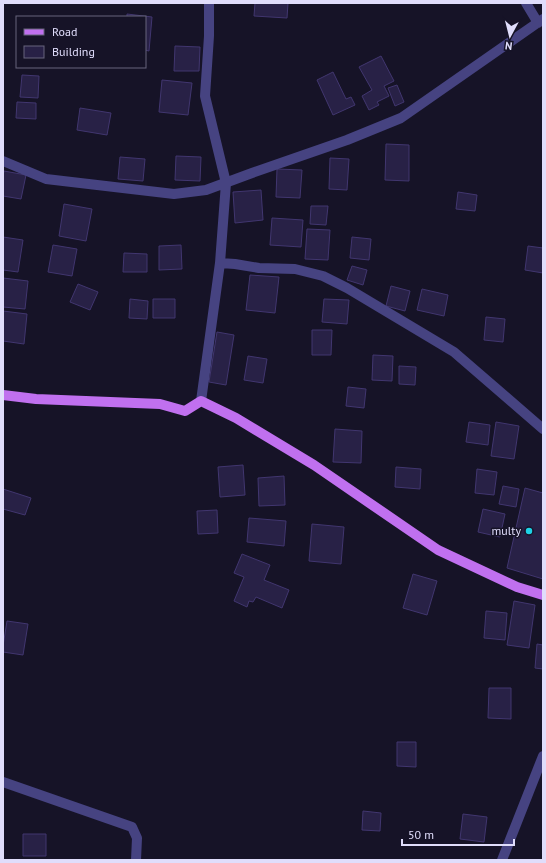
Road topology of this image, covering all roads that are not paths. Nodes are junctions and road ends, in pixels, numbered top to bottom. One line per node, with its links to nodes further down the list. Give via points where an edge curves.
1 (209, 3): 5 (street, via 205,96)
2 (526, 3): 3 (street)
3 (541, 21): 5 (street, via 401,118)
4 (3, 161): 5 (street, via 46,179 174,194 206,190)
5 (226, 183): 6 (street)
6 (220, 263): 8 (street); 9 (street, via 295,269 323,276 347,288 454,352)
7 (3, 395): 8 (main road, via 36,399 160,404 185,411)
8 (201, 401): 10 (main road, via 236,418 314,464 438,550 517,587)
9 (543, 429)
10 (543, 595)
11 (543, 756): 14 (street)
12 (3, 782): 13 (street, via 132,827 137,838)
13 (136, 860)
14 (502, 860)

